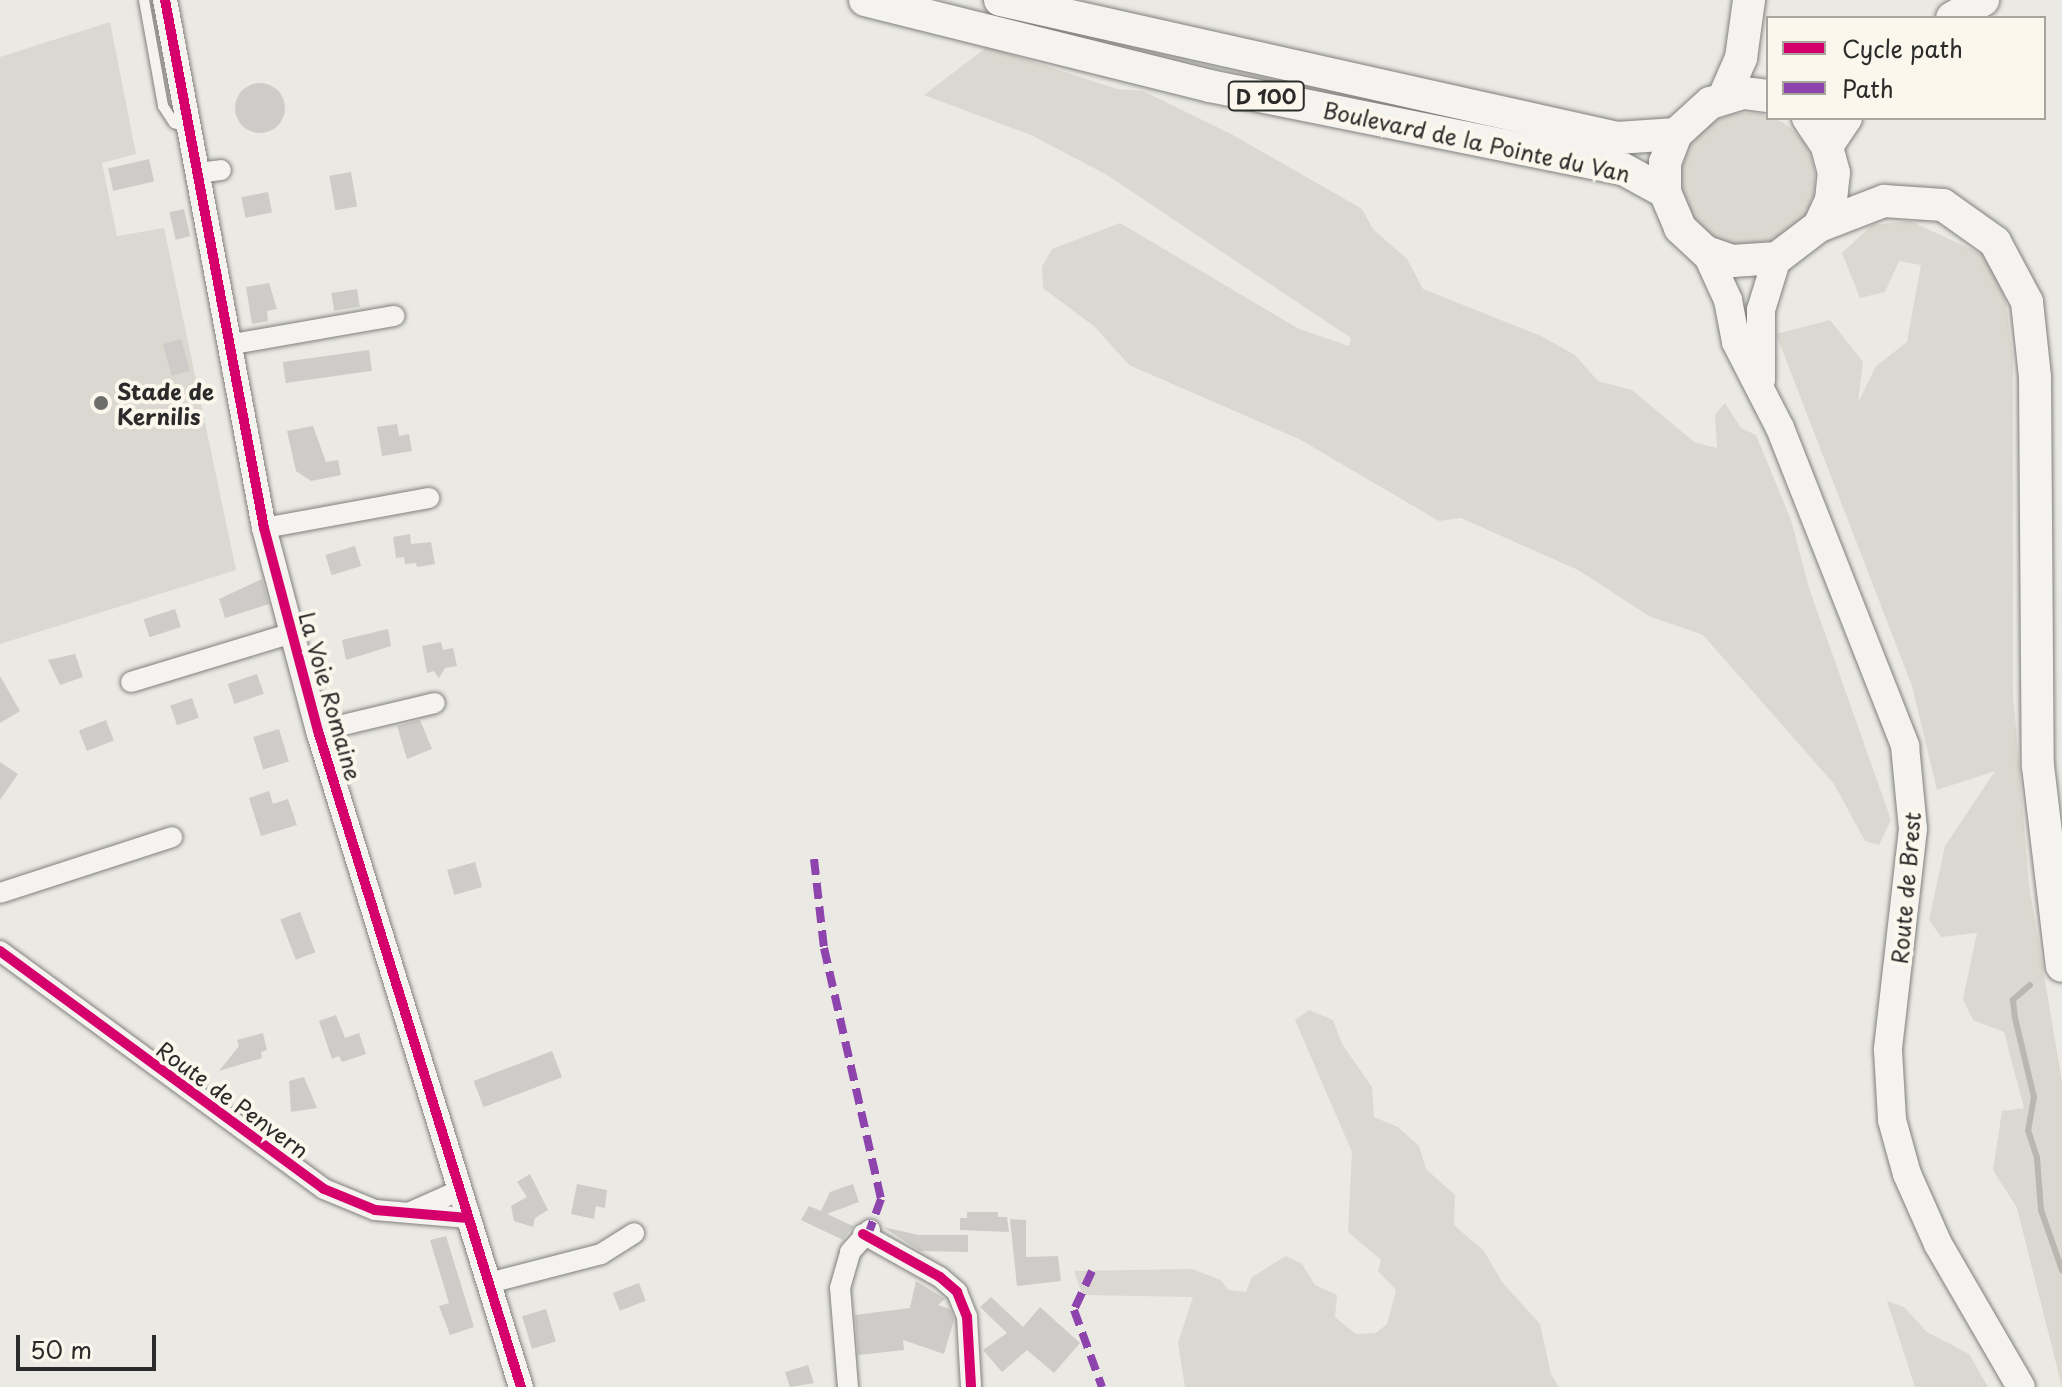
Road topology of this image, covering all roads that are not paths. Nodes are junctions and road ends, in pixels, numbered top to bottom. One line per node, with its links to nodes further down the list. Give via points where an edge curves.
1 (144, 0): 12 (lane, via 163,106 174,123)
2 (165, 0): 12 (street, La Voie Romaine)
3 (865, 0): 15 (main road, Boulevard de la Pointe du Van / D 100, via 1210,86 1623,169)
4 (1000, 0): 13 (main road, Boulevard de la Pointe du Van / D 100, via 1617,138)
5 (1749, 0): 9 (main road, via 1741,58)
6 (1983, 0): 7 (main road)
7 (1955, 16)
8 (1766, 96): 9 (main road)
9 (1724, 97): 13 (main road, via 1697,111)
10 (1809, 120): 14 (main road)
11 (1845, 120): 14 (main road)
12 (187, 126): 20 (street, La Voie Romaine, via 209,171)
13 (1676, 134): 15 (main road, via 1665,162)
14 (1827, 146): 16 (main road, via 1834,173 1831,200)
15 (1665, 192): 17 (main road, via 1680,228)
16 (1819, 226): 18 (main road); 31 (main road, via 1884,201 1943,205 1995,242 2027,302 2035,377 2038,766)
17 (1706, 252): 18 (main road, via 1732,261); 21 (main road, Route de Brest, via 1728,300 1736,342)
18 (1777, 258): 21 (main road, Route de Brest, via 1761,310)
19 (395, 316): 20 (street)
20 (228, 345): 23 (street, La Voie Romaine)
21 (1761, 385): 40 (main road, Route de Brest, via 1885,689 1909,767 1911,872 1888,1050 1889,1101 1898,1149 1938,1244)
22 (429, 498): 23 (street)
23 (264, 528): 24 (street, La Voie Romaine)
24 (292, 633): 25 (street, La Voie Romaine); 27 (street, La Voie Romaine)
25 (131, 682)
26 (435, 703): 27 (street, La Voie Romaine)
27 (318, 731): 32 (street, La Voie Romaine)
28 (172, 837): 29 (street)
29 (0, 893)
30 (0, 951): 33 (street, Route de Penvern, via 300,1174 361,1207)
31 (2062, 966)
32 (458, 1191): 33 (street, Route de Penvern); 34 (street, La Voie Romaine)
33 (407, 1212): 34 (street, Route de Penvern)
34 (468, 1218): 36 (street, La Voie Romaine)
35 (634, 1233): 36 (street, via 601,1254)
36 (489, 1283): 37 (street, La Voie Romaine)
37 (521, 1387)
38 (848, 1387): 39 (street, via 840,1288 850,1252 866,1232 957,1292 967,1317)
39 (971, 1387)
40 (2021, 1387)

